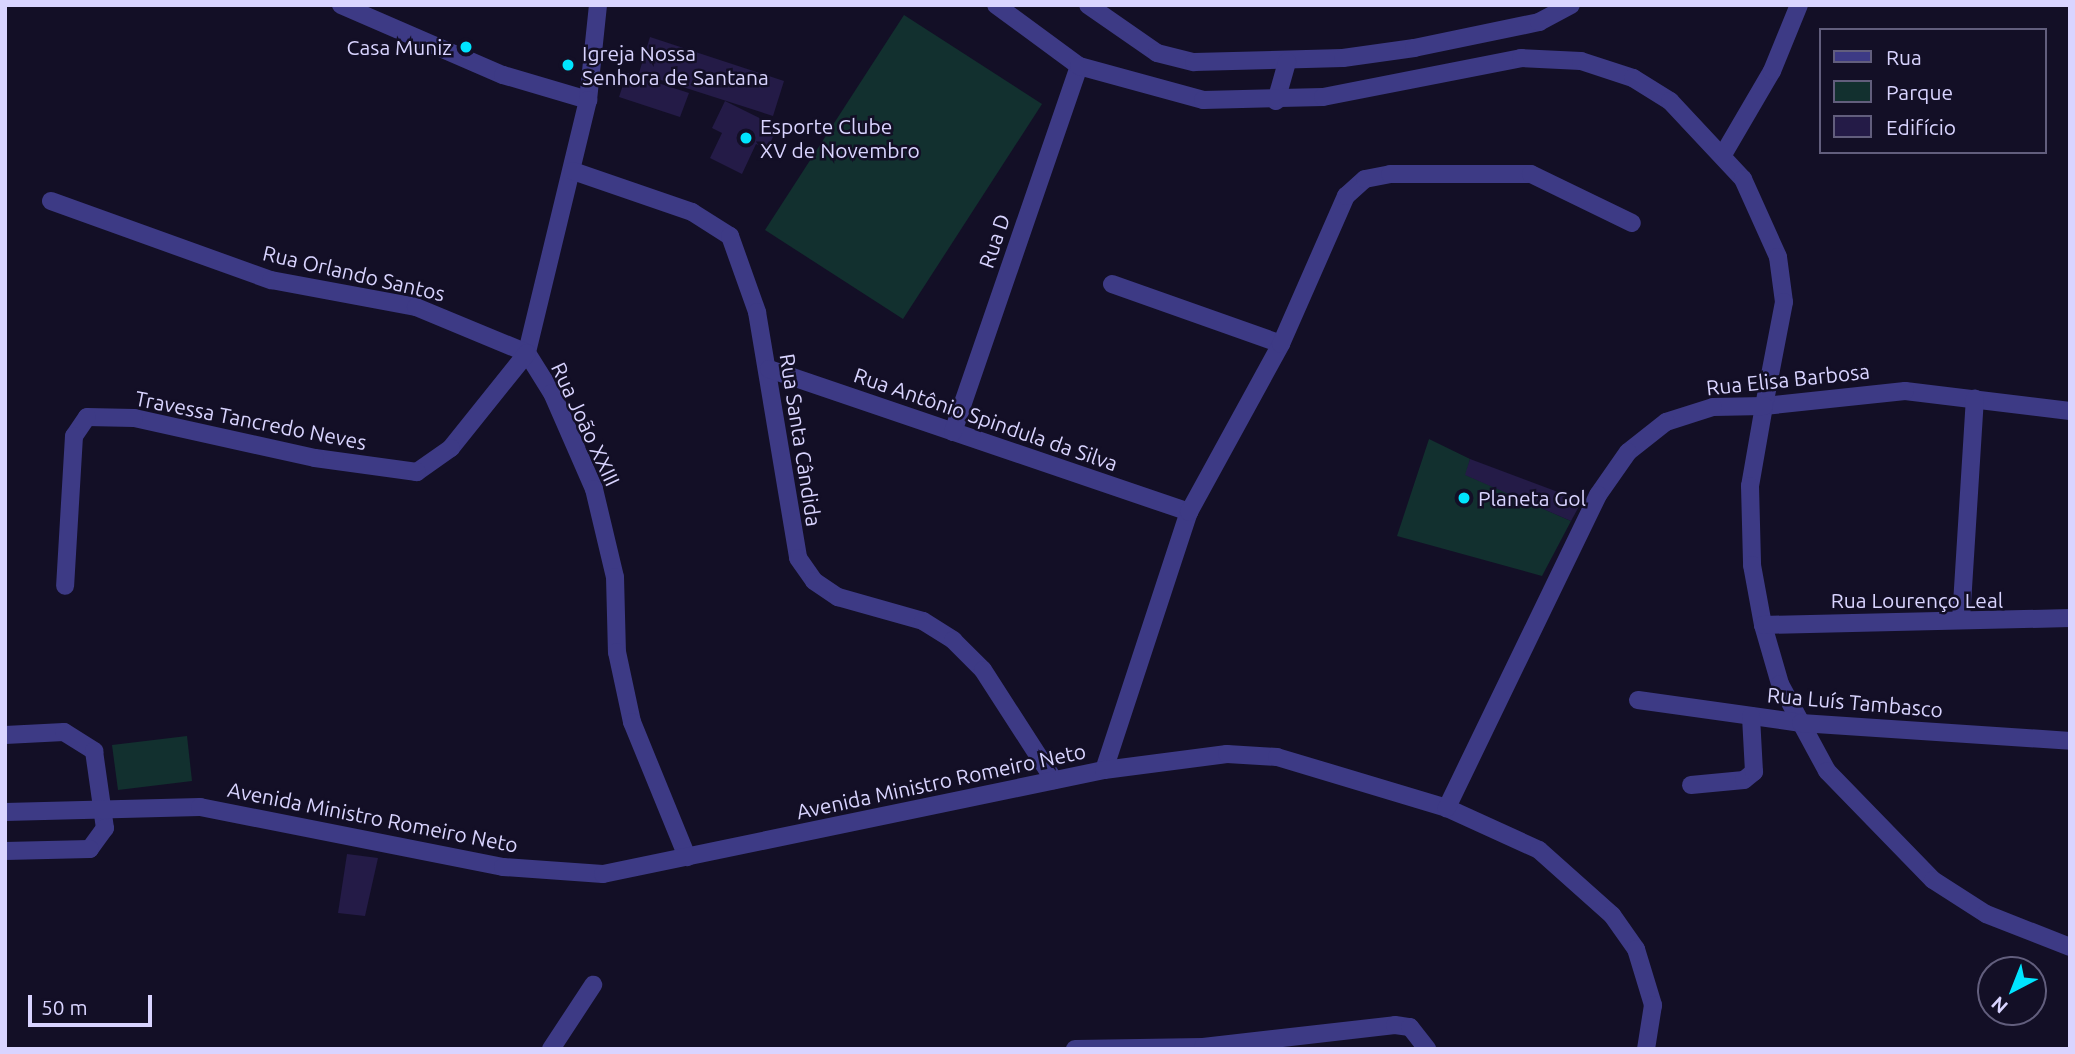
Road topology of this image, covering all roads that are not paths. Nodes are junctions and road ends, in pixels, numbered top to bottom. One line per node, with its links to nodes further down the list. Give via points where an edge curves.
1 (341, 5): 9 (street, via 503,75)
2 (598, 5): 9 (street, Rua João XXIII)
3 (996, 5): 8 (street)
4 (1088, 5): 7 (street, via 1157,53 1194,62)
5 (1571, 5): 7 (street, via 1539,22 1414,48)
6 (1798, 5): 11 (street, via 1760,94)
7 (1287, 62): 10 (street)
8 (1079, 66): 10 (street, via 1203,100); 22 (street, Rua D)
9 (588, 100): 12 (street, Rua João XXIII)
10 (1276, 101): 11 (street, via 1521,58 1581,61 1633,78 1662,96)
11 (1724, 153): 20 (street, via 1763,216 1778,257 1784,302)
12 (573, 171): 17 (street, Rua João XXIII); 18 (street, Rua Santa Cândida, via 692,212 730,236 748,273)
13 (51, 201): 17 (street, Rua Orlando Santos, via 271,280 447,317)
14 (1632, 223): 16 (street, via 1531,174 1488,170 1365,179 1346,196)
15 (1112, 284): 16 (street)
16 (1281, 344): 23 (street)
17 (527, 353): 24 (street, Travessa Tancredo Neves, via 451,448 417,472 315,458 134,418 88,417 74,436); 40 (street, Rua João XXIII, via 594,489 615,577 617,652 632,722)
18 (769, 369): 22 (street, Rua Antônio Spindula da Silva); 34 (street, Rua Santa Cândida, via 788,521 798,558 814,581 838,597 923,621 953,640 996,688)
19 (1975, 398): 20 (street, Rua Elisa Barbosa, via 1905,391); 21 (street, Rua Elisa Barbosa); 26 (street)
20 (1764, 406): 27 (street, via 1750,486 1752,565); 36 (street, Rua Elisa Barbosa, via 1713,407 1666,422 1628,452 1598,495)
21 (2070, 411)
22 (953, 432): 23 (street, Rua Antônio Spindula da Silva)
23 (1189, 512): 33 (street)
24 (65, 586)
25 (2070, 618): 26 (street, Rua Lourenço Leal)
26 (1961, 620): 27 (street, Rua Lourenço Leal)
27 (1763, 625): 30 (street, via 1780,684)
28 (1638, 700): 29 (street, Rua Luís Tambasco)
29 (1751, 716): 30 (street, Rua Luís Tambasco); 35 (street, via 1754,772 1744,780)
30 (1801, 723): 32 (street, Rua Luís Tambasco); 41 (street, via 1827,771 1933,880 1986,914)
31 (5, 735): 37 (street, via 64,732 80,738 94,751)
32 (2070, 741)
33 (1104, 770): 34 (street, Avenida Ministro Romeiro Neto); 36 (street, Avenida Ministro Romeiro Neto, via 1227,754 1277,757)
34 (1054, 780): 40 (street, Avenida Ministro Romeiro Neto)
35 (1690, 785)
36 (1447, 808): 46 (street, Avenida Ministro Romeiro Neto, via 1539,850 1612,915 1650,982)
37 (103, 809): 38 (street, Avenida Ministro Romeiro Neto); 39 (street, via 105,828 90,849); 40 (street, Avenida Ministro Romeiro Neto, via 200,807 260,814 561,876)
38 (5, 812)
39 (5, 851)
40 (687, 857)
41 (2070, 947)
42 (593, 985): 43 (street)
43 (551, 1049)
44 (1075, 1049): 45 (street, via 1216,1046 1395,1025 1410,1027)
45 (1427, 1049)
46 (1646, 1049)

